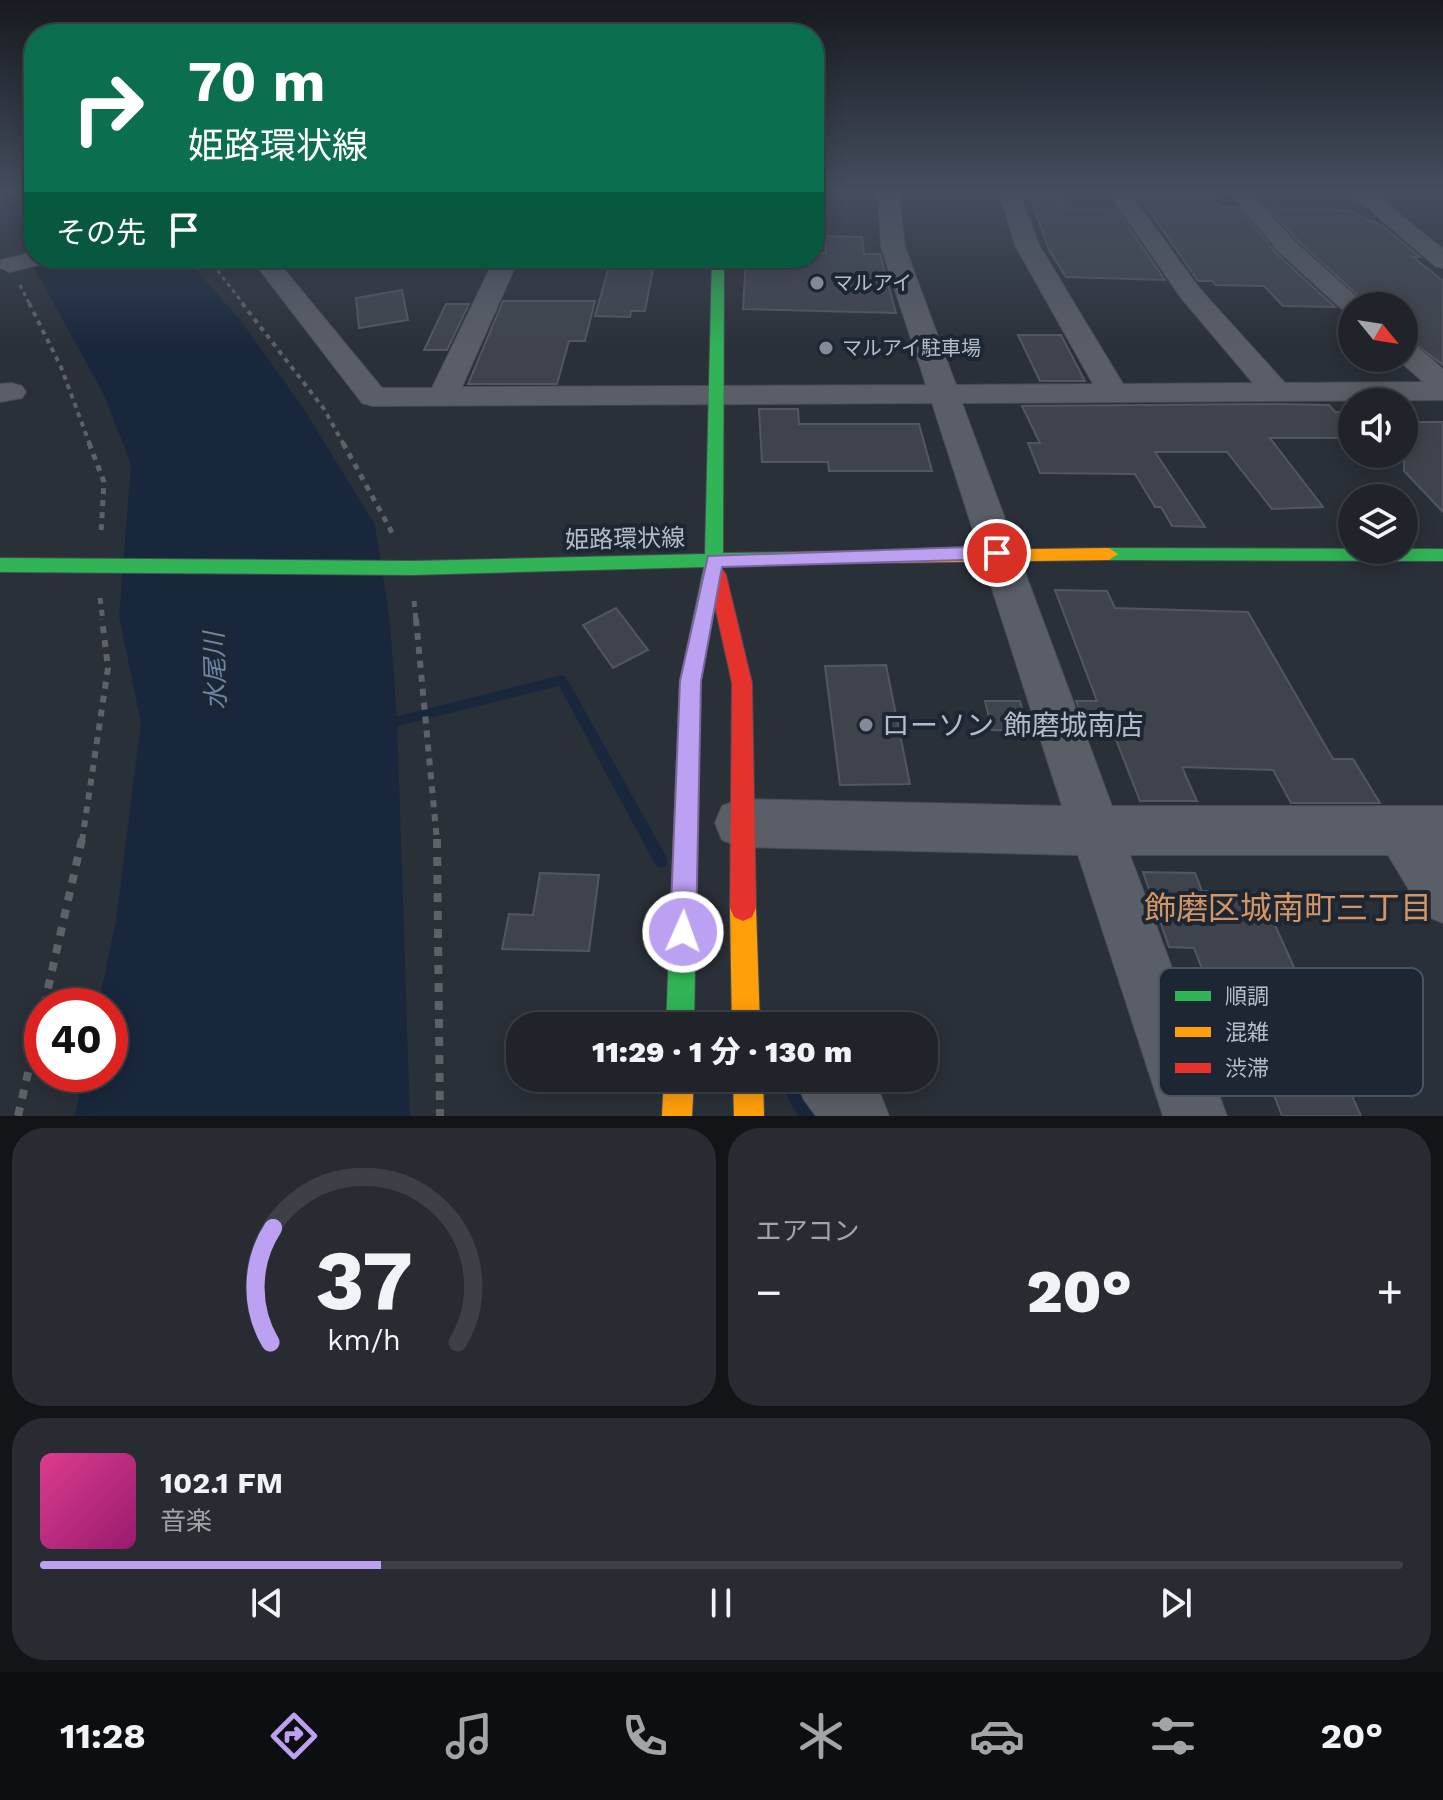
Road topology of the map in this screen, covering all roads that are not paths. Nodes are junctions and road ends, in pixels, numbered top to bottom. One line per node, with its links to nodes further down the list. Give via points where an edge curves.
1 (893, 244): 18 (street)
2 (1027, 244): 17 (street)
3 (1155, 244): 15 (street, via 1191,294)
4 (1285, 244): 12 (street)
5 (1422, 244): 6 (street)
6 (1443, 261)
7 (24, 262): 8 (street)
8 (10, 265)
9 (271, 268): 20 (street, via 373,397)
10 (502, 268): 20 (street)
11 (718, 268): 19 (street)
12 (1338, 292)
13 (1418, 362): 14 (street)
14 (1443, 384)
15 (1276, 391): 16 (street); 17 (street)
16 (1443, 391)
17 (1113, 393): 18 (street)
18 (943, 394): 19 (street); 21 (street)
19 (713, 396): 20 (street); 23 (street)
20 (443, 397)
21 (997, 553): 22 (street, 姫路環状線); 23 (street, 姫路環状線); 27 (street)
22 (1443, 555)
23 (714, 561): 24 (street, 姫路環状線, via 412,568); 25 (street, via 742,683); 30 (street, via 690,681)
24 (0, 565)
25 (740, 823): 27 (street); 29 (street)
26 (1423, 830): 27 (street); 28 (street)
27 (1094, 831): 31 (street)
28 (1443, 896)
29 (746, 1003)
30 (680, 1012)
31 (1159, 1014)
32 (678, 1092): 36 (street)
33 (748, 1092): 37 (street)
34 (837, 1092): 38 (street)
35 (1188, 1096): 39 (street)
36 (677, 1116)
37 (749, 1116)
38 (857, 1116)
39 (1195, 1116)

